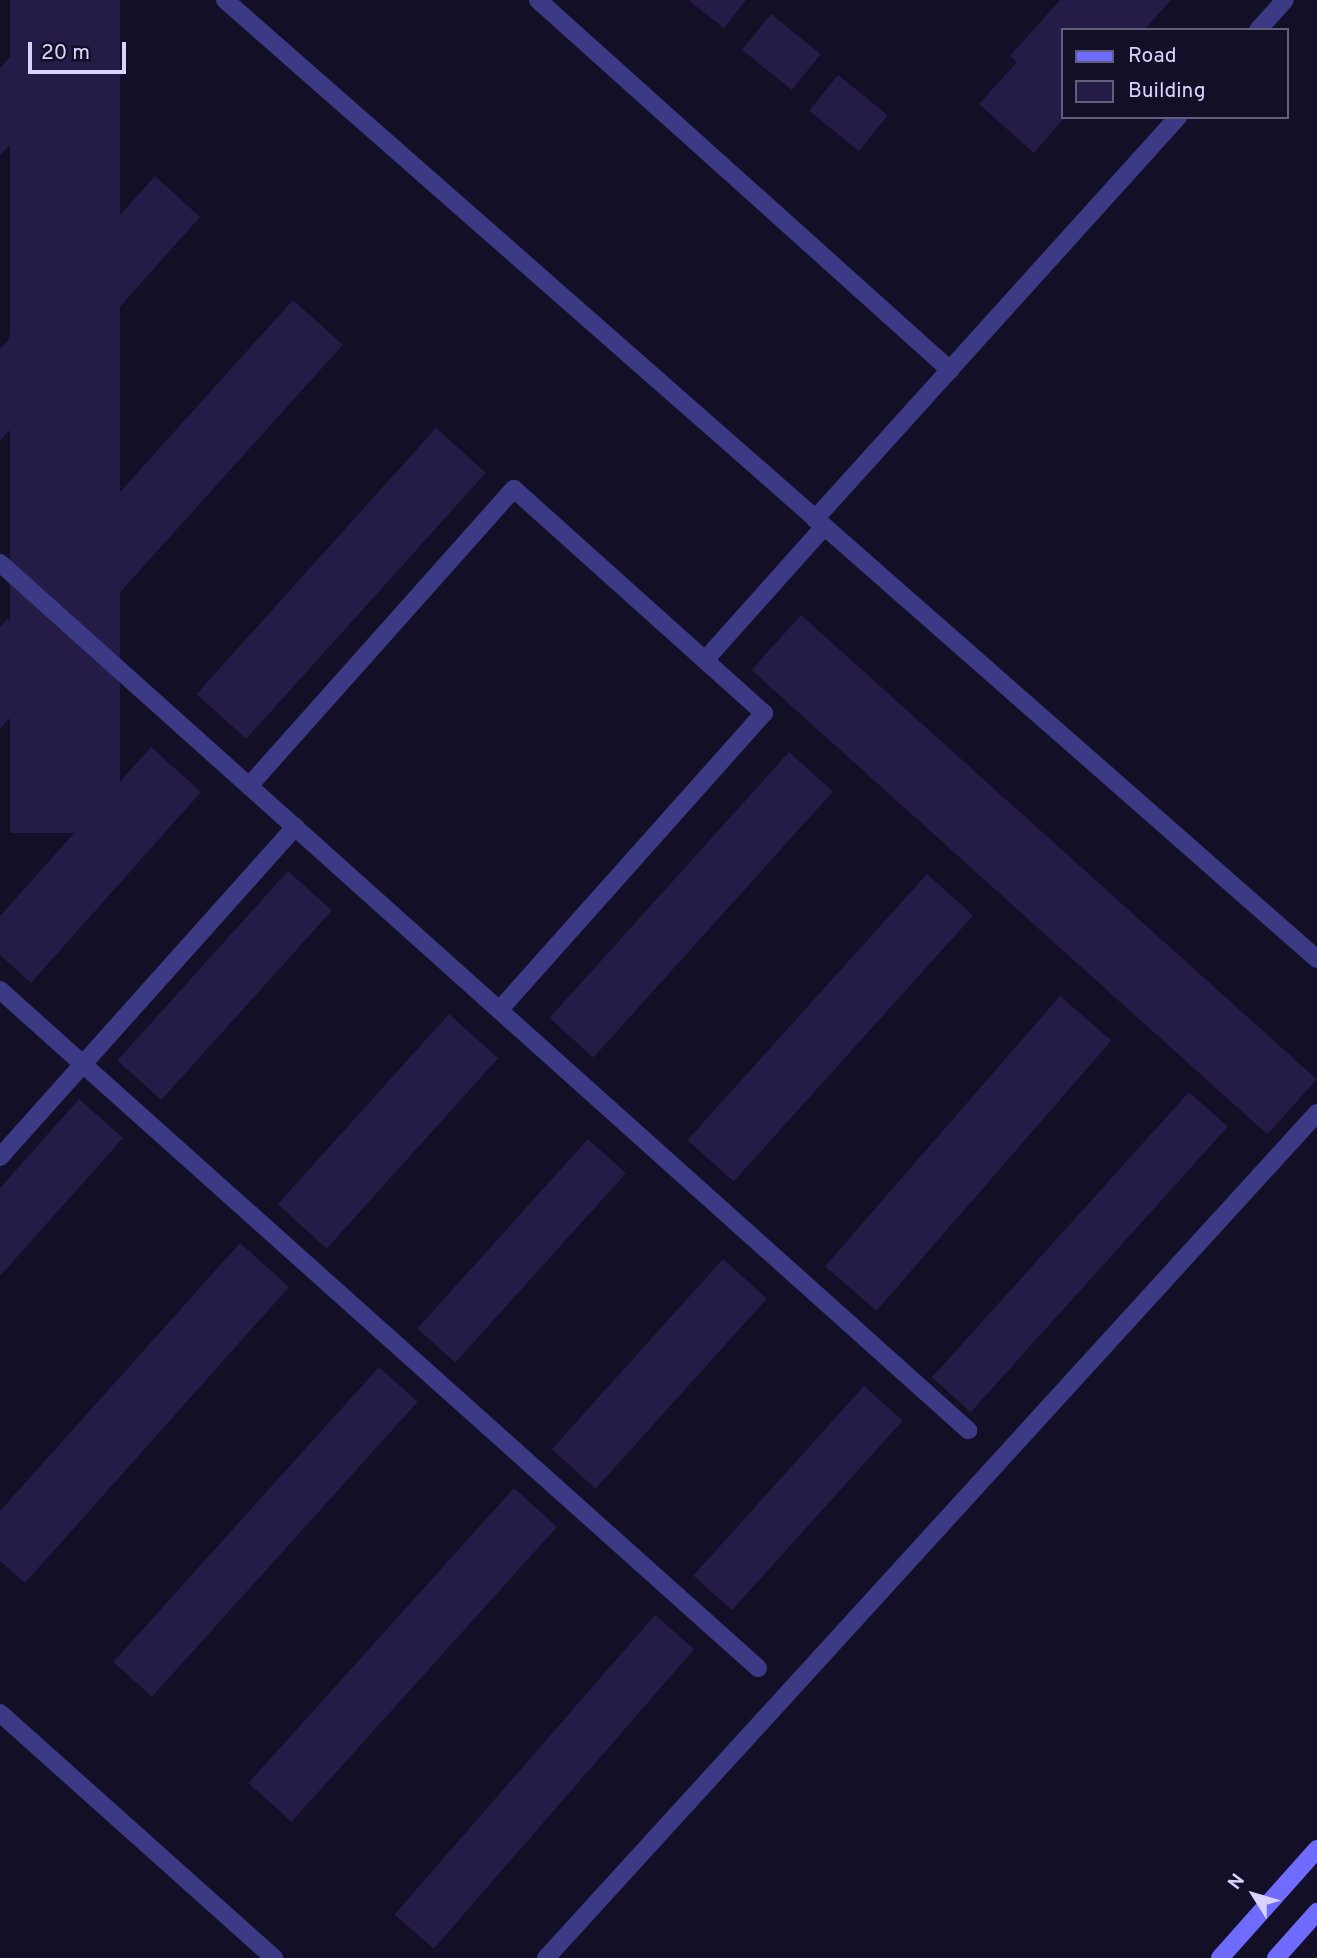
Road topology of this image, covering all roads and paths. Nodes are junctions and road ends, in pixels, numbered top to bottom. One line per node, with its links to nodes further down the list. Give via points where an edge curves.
1 (225, 0): 7 (street)
2 (538, 0): 6 (street)
3 (1285, 0): 4 (street)
4 (1260, 28)
5 (1176, 119): 6 (street)
6 (950, 370): 7 (street)
7 (819, 523): 9 (street); 12 (street)
8 (0, 563): 10 (street)
9 (705, 660): 10 (street, via 514,489); 14 (street, via 764,713)
10 (249, 786): 11 (street)
11 (295, 827): 14 (street); 15 (street)
12 (1317, 959)
13 (0, 990): 15 (street)
14 (499, 1010): 18 (street)
15 (83, 1064): 17 (street); 19 (street)
16 (1317, 1113): 24 (street)
17 (0, 1157)
18 (968, 1430)
19 (758, 1668)
20 (0, 1713): 23 (street)
21 (1317, 1849): 25 (main road)
22 (1317, 1912): 26 (main road)
23 (274, 1958)
24 (545, 1958)
25 (1220, 1958)
26 (1276, 1958)

